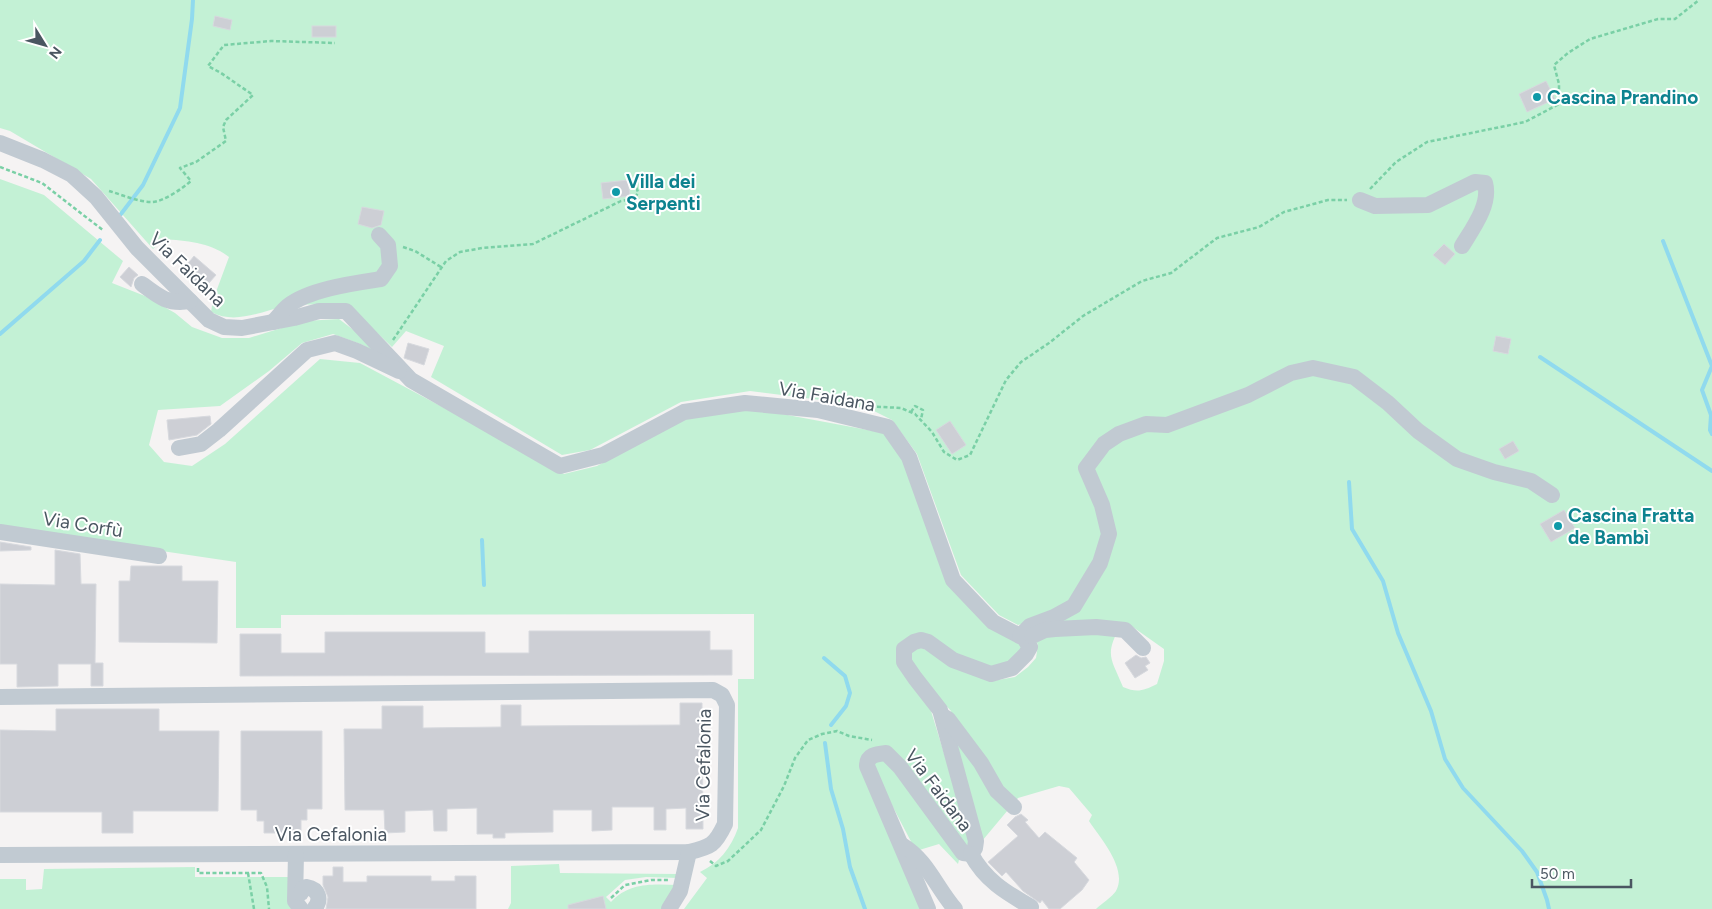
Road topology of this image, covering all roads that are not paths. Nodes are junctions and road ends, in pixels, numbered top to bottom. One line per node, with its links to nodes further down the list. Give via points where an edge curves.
1 (0, 143): 6 (street, Via Faidana, via 72,175 96,197 137,248)
2 (1360, 200): 4 (street, via 1375,206 1428,205 1475,182 1485,182 1487,191 1480,218)
3 (382, 239): 7 (street, via 388,245 390,266 381,279 314,293 290,304)
4 (1462, 246)
5 (142, 284): 6 (street, via 160,298 179,303)
6 (198, 300): 7 (street, Via Faidana, via 206,316 224,327 242,328)
7 (272, 322): 8 (street, Via Faidana, via 319,311 346,311)
8 (406, 374): 9 (street, via 335,343 307,350 201,444); 13 (street, Via Faidana, via 411,380 560,466 603,455 684,412 745,403 818,410 888,427 910,457 953,580 993,622)
9 (179, 448)
10 (1552, 495): 13 (street, via 1531,482 1457,459 1354,377 1313,368 1291,373 1200,414 1167,425 1146,424 1119,434 1104,444 1086,468 1102,505 1109,534 1100,563 1074,606 1030,626)
11 (0, 532): 12 (street, Via Corfù)
12 (159, 556)
13 (1023, 639): 14 (street, via 1045,630 1096,627 1124,630); 16 (street, Via Faidana, via 1030,647 1026,654 1012,668 991,674 953,660 928,642 914,642 904,649 904,662)
14 (1143, 648)
15 (0, 697): 19 (street, Via Cefalonia, via 713,690 722,695 727,704 725,824 718,839 705,848)
16 (941, 715): 17 (street, via 948,719 981,763 996,791); 21 (street, Via Faidana, via 976,841 975,848)
17 (1014, 808)
18 (900, 844): 21 (street, Via Faidana, via 867,766 872,755 886,753 900,767); 23 (street, Via Faidana); 31 (street, via 913,852 931,873)
19 (689, 852): 20 (street, Via Cefalonia); 28 (street, via 680,891)
20 (296, 854): 22 (street, Via Cefalonia); 25 (street, via 295,901)
21 (967, 854): 24 (street, via 974,877); 26 (street, via 988,879)
22 (0, 855)
23 (907, 862): 29 (street, Via Faidana); 30 (street, via 920,873)
24 (985, 891)
25 (301, 901): 27 (street, via 303,888 315,890 319,899)
26 (1031, 907)
27 (314, 909)
28 (669, 909)
29 (928, 909)
30 (942, 909)
31 (955, 909)

